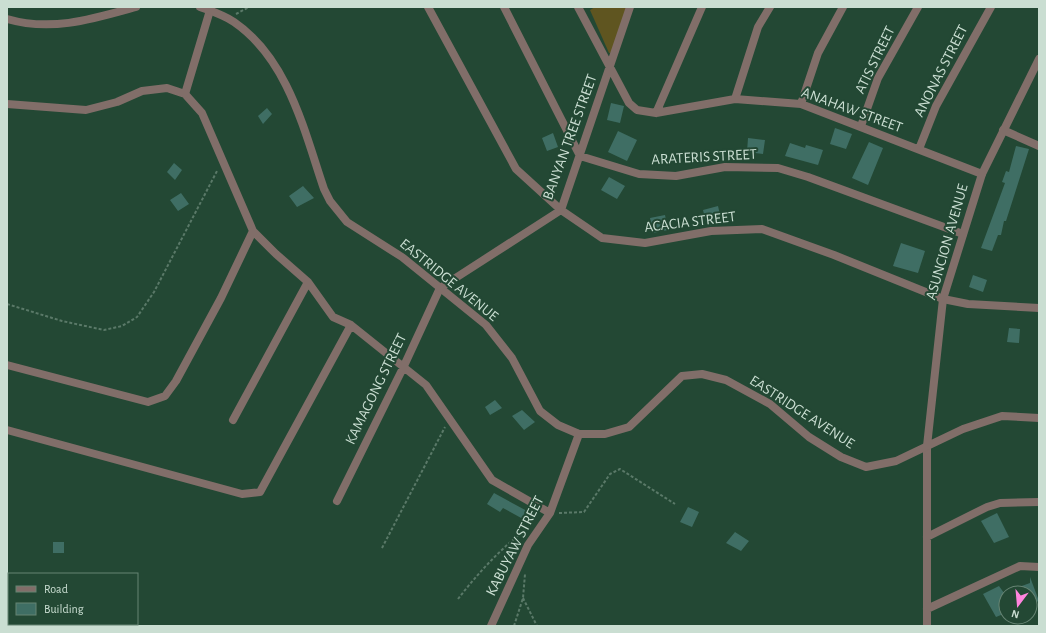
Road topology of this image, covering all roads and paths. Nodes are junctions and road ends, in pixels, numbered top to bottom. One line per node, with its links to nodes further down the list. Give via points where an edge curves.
1 (136, 7): 14 (street, via 85,22 22,23)
2 (200, 7): 13 (street, EASTRIDGE AVENUE)
3 (249, 7): 15 (path)
4 (428, 7): 30 (street, ACACIA STREET, via 516,169)
5 (504, 7): 27 (street)
6 (578, 7): 17 (street, ANAHAW STREET)
7 (630, 7): 17 (street, BANYAN TREE STREET)
8 (702, 7): 22 (street)
9 (770, 7): 19 (street, via 758,27)
10 (843, 7): 21 (street, via 818,53)
11 (918, 7): 23 (street, ATIS STREET, via 878,78)
12 (991, 7): 26 (street, ANONAS STREET, via 936,106)
13 (210, 9): 15 (street, EASTRIDGE AVENUE); 18 (street)
14 (7, 19)
15 (228, 19): 34 (street, EASTRIDGE AVENUE, via 251,36 291,92 330,201 347,222 402,257)
16 (1039, 59): 24 (street, ASUNCION AVENUE)
17 (609, 68): 22 (street, ANAHAW STREET, via 628,103 637,110); 27 (street, BANYAN TREE STREET)
18 (185, 94): 20 (street, via 167,88 142,91 117,102 86,110); 28 (street, via 202,113)
19 (735, 99): 21 (street, ANAHAW STREET); 22 (street, ANAHAW STREET)
20 (7, 104)
21 (801, 104): 23 (street, ANAHAW STREET)
22 (656, 113)
23 (860, 126): 26 (street, ANAHAW STREET)
24 (1003, 130): 25 (street); 29 (street, ASUNCION AVENUE)
25 (1039, 146)
26 (919, 150): 29 (street, ANAHAW STREET)
27 (580, 156): 30 (street, BANYAN TREE STREET); 32 (street, ARATERIS STREET, via 639,174 676,176 725,167 778,168)
28 (223, 160): 31 (street); 36 (path, via 154,292 137,317 122,326 104,330 62,322)
29 (982, 174): 32 (street, ASUNCION AVENUE)
30 (561, 210): 34 (street, BANYAN TREE STREET); 35 (street, ACACIA STREET, via 602,238 646,243 711,231 762,229)
31 (254, 231): 33 (street); 39 (street, via 221,298 176,381 165,396 148,402)
32 (963, 234): 35 (street, ASUNCION AVENUE)
33 (308, 282): 38 (street, via 333,317); 43 (street)
34 (440, 288): 40 (street, KAMAGONG STREET); 45 (street, EASTRIDGE AVENUE, via 486,325 512,358 540,411 558,425)
35 (943, 299): 37 (street, ACACIA STREET, via 968,304); 46 (street, ASUNCION AVENUE)
36 (7, 304)
37 (1039, 308)
38 (351, 325): 40 (street); 44 (street, via 260,492 242,494)
39 (7, 365)
40 (403, 368): 42 (street, via 426,385); 47 (street, KAMAGONG STREET)
41 (1039, 418): 46 (street, EASTRIDGE AVENUE, via 1002,416 963,429)
42 (450, 419): 50 (street, via 492,480); 53 (path)
43 (233, 420)
44 (7, 430)
45 (579, 434): 46 (street, EASTRIDGE AVENUE, via 604,434 629,427 682,376 702,374 726,380 770,404 809,437 841,458 866,467 896,461); 50 (street, KABUYAW STREET)
46 (927, 446): 52 (street, ASUNCION AVENUE)
47 (336, 501)
48 (1039, 502): 52 (street, via 1000,502)
49 (675, 504): 50 (path, via 620,469 610,474 584,512)
50 (550, 513): 59 (street, KABUYAW STREET, via 528,545)
51 (533, 525): 57 (path, via 492,560)
52 (927, 537): 58 (street, ASUNCION AVENUE)
53 (382, 548)
54 (1039, 567): 58 (street, via 1020,566)
55 (525, 572): 56 (path)
56 (522, 598): 60 (path); 61 (path)
57 (458, 599)
58 (928, 609): 62 (street, ASUNCION AVENUE)
59 (491, 626)
60 (514, 626)
61 (537, 626)
62 (927, 626)

